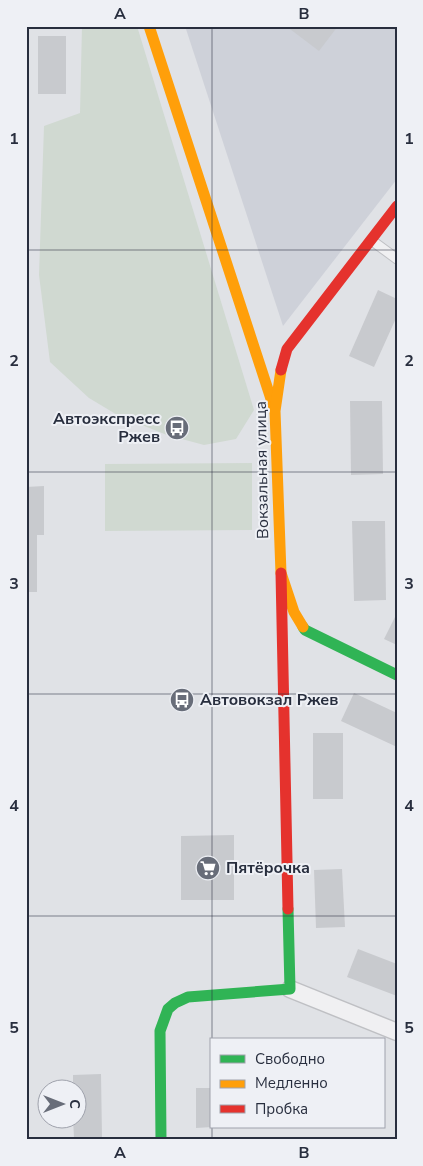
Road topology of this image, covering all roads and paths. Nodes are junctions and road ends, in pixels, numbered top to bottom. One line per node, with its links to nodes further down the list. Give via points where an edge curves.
1 (149, 26): 5 (street)
2 (397, 206): 3 (street, Вокзальная улица)
3 (371, 240): 4 (lane); 5 (street, Вокзальная улица, via 287,349)
4 (397, 259)
5 (275, 411): 6 (street, Вокзальная улица)
6 (281, 573): 7 (street, Вокзальная улица, via 294,612 305,630); 8 (street)
7 (347, 651): 8 (street, via 308,640 298,642); 9 (street)
8 (283, 662): 10 (street)
9 (397, 675)
10 (290, 989): 11 (street); 12 (street, via 188,997 168,1008 160,1031)
11 (397, 1032)
12 (161, 1140)

